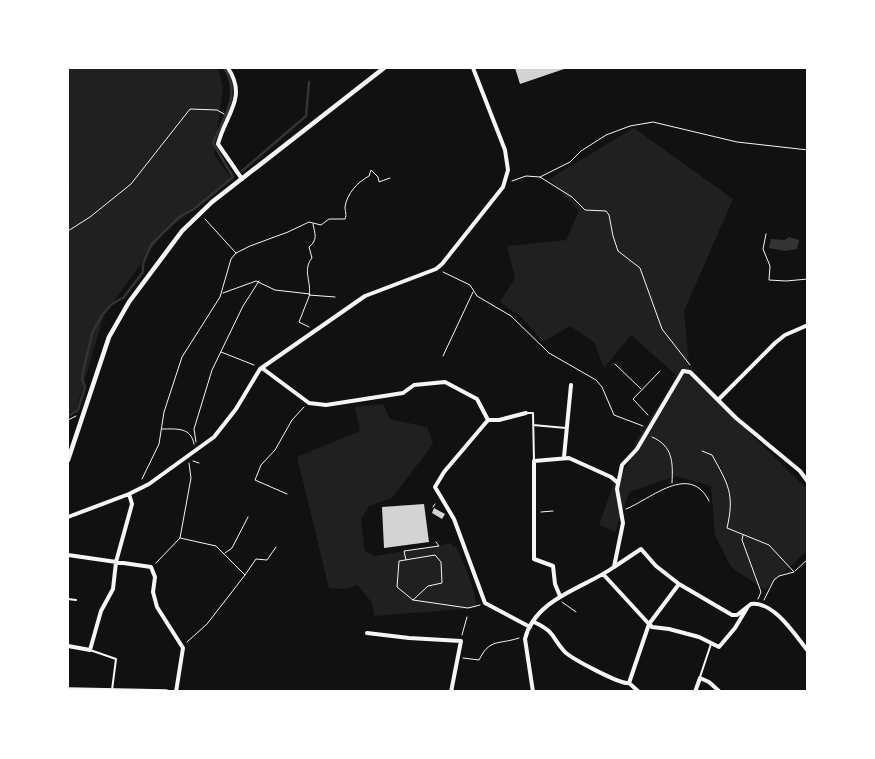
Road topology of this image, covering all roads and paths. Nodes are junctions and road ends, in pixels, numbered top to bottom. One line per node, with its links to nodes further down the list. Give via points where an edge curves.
1 (228, 68): 8 (street, via 235,79 237,92 218,144)
2 (384, 68): 8 (street)
3 (473, 68): 9 (street, via 505,150 508,162)
4 (222, 113): 12 (path, via 190,109 131,184)
5 (808, 150): 6 (path, via 737,142 653,122 606,135 570,162)
6 (540, 177): 9 (path, via 526,176); 27 (path, via 572,197 585,210 609,214 618,251 640,268 662,329)
7 (390, 178): 11 (path, via 379,182 371,170 369,176 354,187 345,208 345,219 329,219 321,225)
8 (242, 179): 10 (street)
9 (506, 181): 15 (street, via 479,219)
10 (199, 213): 14 (path); 46 (street, via 167,250 118,321 102,355)
11 (313, 223): 14 (path); 20 (path, via 316,237 309,246 312,258 307,279 311,288)
12 (68, 231)
13 (766, 234): 16 (path, via 763,250 770,266 769,280)
14 (236, 252): 19 (path, via 228,266)
15 (436, 269): 18 (path, via 470,285); 23 (street, via 365,296)
16 (808, 279)
17 (259, 281): 19 (path); 20 (path, via 275,290); 24 (path)
18 (473, 292): 25 (path); 40 (path, via 517,321 549,353 596,380 614,415)
19 (222, 293): 38 (path, via 182,357)
20 (309, 295): 21 (path); 23 (path, via 299,322)
21 (335, 297)
22 (808, 325): 32 (street, via 774,344)
23 (314, 331): 28 (street)
24 (220, 352): 28 (path); 42 (path, via 203,393 194,429)
25 (443, 356)
26 (615, 364): 31 (path)
27 (690, 365)
28 (261, 369): 33 (street); 43 (street, via 223,428)
29 (660, 371): 31 (path)
30 (571, 385): 39 (street)
31 (642, 389): 35 (path, via 633,399)
32 (718, 400): 35 (street, via 690,372 683,371); 49 (street)
33 (309, 403): 36 (street, via 336,404 403,393 414,385 445,382 477,399); 54 (path, via 292,420 255,480)
34 (526, 413): 36 (street); 37 (lane, via 533,413)
35 (654, 418): 40 (street)
36 (488, 420): 82 (street, via 444,472 436,487 454,519)
37 (533, 425): 39 (lane); 48 (lane)
38 (161, 428): 42 (path, via 186,430 192,435); 52 (path, via 156,452 142,479)
39 (566, 428): 45 (street)
40 (649, 428): 50 (street, via 637,449 622,465)
41 (646, 434): 51 (path, via 669,449 673,465)
42 (195, 445): 43 (path)
43 (195, 451): 52 (street)
44 (702, 451): 63 (path, via 712,455 729,485 731,510 727,528)
45 (564, 457): 48 (street); 50 (street)
46 (68, 460)
47 (189, 460): 64 (path, via 191,478)
48 (534, 461): 60 (street)
49 (808, 482)
50 (618, 483): 59 (street)
51 (672, 484): 55 (path, via 703,490); 59 (path)
52 (143, 488): 53 (street)
53 (129, 494): 61 (street); 71 (street, via 132,504)
54 (287, 494)
55 (709, 501)
56 (435, 504): 57 (path)
57 (433, 507)
58 (553, 511): 60 (path)
59 (621, 511): 73 (street, via 622,535)
60 (535, 512): 78 (street, via 534,559 553,566)
61 (68, 517)
62 (248, 517): 67 (path, via 232,548)
63 (743, 535): 74 (path, via 769,545); 83 (path, via 761,592)
64 (180, 538): 67 (path, via 216,546); 72 (path)
65 (436, 542): 70 (path, via 439,546 404,551)
66 (276, 547): 76 (path, via 267,560 256,559)
67 (224, 554): 76 (path)
68 (68, 555): 71 (street)
69 (808, 559): 74 (path)
70 (406, 560): 81 (path, via 399,561 397,587); 81 (path, via 435,555 441,562 442,583 428,586)
71 (116, 562): 72 (street); 97 (street, via 112,589 101,611)
72 (151, 567): 96 (street, via 155,577 156,607)
73 (614, 567): 75 (street); 77 (street, via 641,549)
74 (794, 572): 84 (path, via 774,580)
75 (603, 574): 78 (street); 89 (street)
76 (245, 575): 96 (path, via 207,624)
77 (679, 584): 85 (street, via 728,614 737,615); 89 (street)
78 (559, 598): 86 (path); 88 (street)
79 (68, 599): 80 (lane)
80 (76, 600)
81 (413, 600): 82 (path, via 468,608)
82 (485, 603): 90 (street)
83 (756, 604): 84 (street); 85 (street)
84 (762, 606): 98 (street, via 780,618)
85 (747, 608): 94 (street, via 719,647)
86 (576, 612)
87 (466, 617): 93 (path)
88 (534, 622): 90 (street); 101 (street, via 556,637 564,652 613,680 624,684)
89 (649, 624): 94 (street); 101 (street)
90 (530, 627): 92 (street)
91 (367, 632): 93 (street)
92 (526, 636): 99 (path, via 490,644 478,660); 107 (street)
93 (461, 641): 99 (street)
94 (711, 644): 100 (lane)
95 (68, 646): 97 (street)
96 (182, 646): 105 (street)
97 (90, 650): 103 (lane, via 116,660)
98 (808, 651)
99 (457, 658): 106 (street)
100 (700, 678): 109 (street); 110 (street)
101 (629, 682): 108 (street)
102 (68, 690): 103 (main road)
103 (112, 691): 104 (main road)
104 (166, 692)
105 (176, 692)
106 (451, 692)
107 (533, 692)
108 (639, 692)
109 (695, 692)
110 (720, 692)

